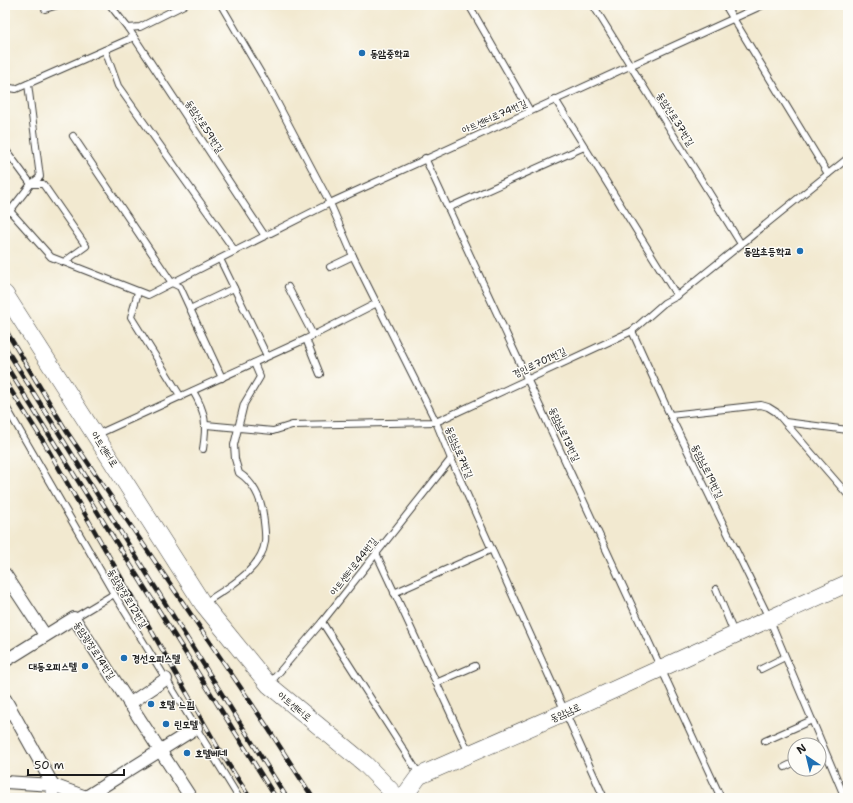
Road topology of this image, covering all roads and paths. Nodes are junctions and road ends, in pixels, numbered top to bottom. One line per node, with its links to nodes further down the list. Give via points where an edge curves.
1 (58, 5): 9 (lane)
2 (110, 5): 11 (lane, 동암산로59번길)
3 (184, 5): 11 (lane, via 140,26)
4 (221, 5): 26 (lane, 동암남로7번길, via 269,87)
5 (469, 5): 18 (lane)
6 (593, 5): 14 (lane, 동암산로37번길)
7 (724, 5): 10 (lane)
8 (763, 5): 10 (lane, 아트센터로74번길)
9 (45, 9)
10 (733, 19): 14 (lane, 아트센터로74번길); 24 (lane)
11 (128, 28): 12 (lane, 동암산로59번길)
12 (134, 37): 13 (lane); 29 (lane, 동암산로59번길)
13 (105, 50): 15 (lane); 31 (lane, via 118,86)
14 (630, 65): 17 (lane, 아트센터로74번길); 30 (lane, 동암산로37번길)
15 (28, 84): 16 (lane, via 16,89); 25 (lane, via 40,177)
16 (5, 87)
17 (555, 99): 18 (lane, 아트센터로74번길); 20 (lane)
18 (530, 111): 22 (lane, 아트센터로74번길)
19 (74, 136): 36 (lane)
20 (584, 147): 27 (lane); 41 (lane)
21 (5, 149): 25 (lane)
22 (425, 158): 26 (lane, 아트센터로74번길); 27 (lane, 동암남로13번길)
23 (848, 158): 24 (lane, 경인로701번길)
24 (828, 174): 30 (lane, 경인로701번길)
25 (31, 184): 28 (lane); 34 (lane, via 43,184 86,246)
26 (330, 203): 29 (lane, 아트센터로74번길); 32 (lane, 동암남로7번길)
27 (448, 208): 51 (lane, 동암남로13번길)
28 (8, 210): 34 (lane, 아트센터로74번길, via 51,257)
29 (265, 236): 31 (lane, 아트센터로74번길)
30 (741, 244): 41 (lane, 경인로701번길)
31 (235, 251): 33 (lane, 아트센터로74번길)
32 (353, 256): 35 (lane); 42 (lane, 동암남로7번길)
33 (220, 259): 36 (lane, 아트센터로74번길); 38 (lane)
34 (64, 262): 39 (lane, 아트센터로74번길)
35 (330, 267)
36 (172, 283): 39 (lane, 아트센터로74번길, via 148,295); 43 (lane, via 180,287)
37 (288, 287): 45 (lane)
38 (234, 288): 43 (lane); 47 (lane)
39 (138, 292): 53 (lane, via 131,317)
40 (5, 294): 61 (street, 아트센터로)
41 (677, 296): 44 (lane, 경인로701번길, via 664,303)
42 (377, 302): 45 (lane); 56 (lane, 동암남로7번길)
43 (190, 309): 50 (lane)
44 (632, 331): 51 (lane, 경인로701번길); 55 (lane, 동암남로19번길)
45 (313, 335): 46 (lane)
46 (306, 339): 47 (lane); 49 (lane)
47 (267, 356): 48 (lane)
48 (254, 363): 50 (lane); 59 (lane, via 260,377 244,404)
49 (320, 374)
50 (222, 378): 52 (lane)
51 (528, 378): 56 (lane, 경인로701번길); 81 (lane, 동암남로13번길)
52 (193, 391): 53 (lane); 58 (lane, via 203,407)
53 (180, 397): 61 (lane)
54 (5, 405): 71 (lane, 동암광장로12번길)
55 (670, 415): 57 (lane, via 761,405 772,409); 74 (lane, 동암남로19번길)
56 (436, 422): 59 (lane, 경인로701번길, via 292,425 273,431); 63 (lane, 동암남로7번길)
57 (785, 422): 60 (lane); 64 (lane)
58 (206, 425): 59 (lane, 경인로701번길); 62 (lane)
59 (239, 428): 72 (lane, via 234,445 235,460 239,473 256,490 262,508 265,542 258,560 244,574)
60 (848, 430)
61 (96, 435): 72 (street, 아트센터로)
62 (203, 448)
63 (451, 459): 65 (lane, 동암남로7번길); 66 (lane, 아트센터로44번길)
64 (848, 495)
65 (492, 549): 70 (lane); 88 (lane, 동암남로7번길)
66 (376, 553): 70 (lane); 75 (lane, 아트센터로44번길)
67 (5, 574): 77 (street)
68 (848, 583): 74 (street, 동암남로)
69 (716, 589): 76 (lane)
70 (394, 593): 85 (lane)
71 (114, 594): 73 (lane); 83 (lane, 동암광장로12번길)
72 (204, 604): 84 (street, 아트센터로)
73 (74, 618): 77 (street, 동암광장로14번길); 87 (street, 동암광장로14번길)
74 (769, 618): 76 (street, 동암남로); 78 (lane, 동암남로19번길)
75 (322, 622): 84 (lane, 아트센터로44번길); 96 (lane)
76 (735, 634): 81 (street, 동암남로)
77 (45, 635): 79 (street, 동암광장로14번길)
78 (785, 657): 82 (lane); 89 (lane, 동암남로19번길)
79 (5, 661)
80 (475, 666): 85 (lane)
81 (661, 668): 88 (street, 동암남로); 105 (lane, 동암남로13번길)
82 (761, 669)
83 (166, 679): 87 (street); 90 (lane, 동암광장로12번길)
84 (269, 684): 102 (street, 아트센터로, via 365,764)
85 (436, 684): 94 (lane)
86 (5, 699): 98 (street)
87 (129, 704): 93 (street, 동암광장로14번길)
88 (565, 712): 94 (street, 동암남로); 104 (lane, 동암남로7번길)
89 (812, 720): 91 (lane, 동암남로19번길); 92 (lane)
90 (196, 728): 93 (street); 101 (lane, 동암광장로12번길)
91 (817, 737)
92 (766, 741)
93 (160, 751): 98 (street, via 86,797); 100 (street, 동암광장로14번길)
94 (470, 755): 96 (street, 동암남로)
95 (827, 761): 106 (lane, 동암남로19번길)
96 (419, 776): 103 (street)
97 (5, 782): 98 (street)
98 (53, 785): 99 (street)
99 (52, 798)
100 (191, 798)
101 (239, 798)
102 (398, 798)
103 (403, 798)
104 (604, 798)
105 (721, 798)
106 (846, 798)

